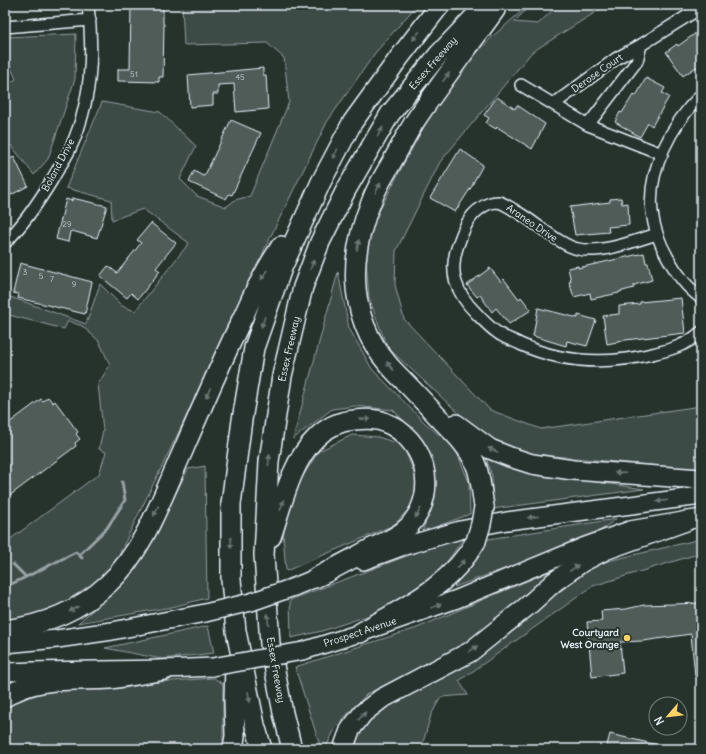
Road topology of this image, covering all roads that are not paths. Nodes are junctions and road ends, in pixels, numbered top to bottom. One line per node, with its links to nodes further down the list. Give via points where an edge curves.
1 (88, 5): 6 (street, Boland Drive)
2 (440, 5): 14 (highway, one-way to 14, via 352,123)
3 (488, 5): 23 (highway, Essex Freeway, one-way to 3, via 268,461 282,376 303,287 320,242 346,190 390,114 439,54)
4 (499, 5): 19 (highway, one-way to 4, via 379,352 361,313 355,274 360,232 372,199 416,119)
5 (697, 10): 8 (street, Derose Court)
6 (90, 20): 7 (street); 16 (street, Boland Drive, via 92,52 88,90 83,113 69,150 38,203)
7 (5, 27)
8 (641, 45): 11 (street, Derose Court, via 617,58); 12 (street, Derose Court, via 637,61)
9 (521, 85): 11 (street)
10 (701, 95): 13 (street, via 679,121)
11 (554, 104): 12 (street)
12 (588, 125): 13 (street)
13 (662, 154): 15 (street, via 652,195 652,212)
14 (321, 182): 25 (highway, one-way to 25, via 261,280 155,514 123,568 97,594 73,610 57,618); 26 (highway, one-way to 26, via 282,268 254,348 231,504 231,580)
15 (657, 234): 17 (street, via 678,276); 18 (street, Araneo Drive, via 612,248 578,250 564,244 528,217 499,202 492,203 474,213 463,229 454,255 452,271 460,293 470,307 498,334 537,352 586,361 614,361 670,350 685,344)
16 (5, 243)
17 (701, 298)
18 (701, 332)
19 (417, 394): 20 (highway, one-way to 19, via 573,470 532,464 490,449); 27 (highway, one-way to 19, bridge, via 428,593 448,578 468,555 481,524 484,507 481,483 472,456)
20 (701, 479)
21 (701, 496): 24 (main road, one-way to 24, via 507,521 460,530 400,547)
22 (694, 520): 27 (main road, Prospect Avenue, one-way to 22, via 457,599 630,530); 35 (highway, one-way to 22, via 350,730 363,713 381,700 470,652 582,562 605,550)
23 (264, 555): 24 (highway, one-way to 24, via 293,473 303,454 316,438 348,420 383,421 402,432 419,454 426,479 423,503 410,526); 34 (highway, Essex Freeway, one-way to 23, via 270,644)
24 (315, 578): 28 (main road, bridge, via 251,602 205,613 112,631)
25 (5, 630)
26 (236, 631): 32 (highway, via 235,736); 33 (highway, one-way to 33)
27 (360, 633): 29 (main road, Prospect Avenue, bridge, via 303,651 212,667)
28 (5, 644)
29 (165, 670): 30 (main road, Prospect Avenue, via 77,669); 31 (highway, via 112,678 50,681 30,685)
30 (5, 672)
31 (5, 698)
32 (232, 749)
33 (262, 749)
34 (292, 749)
35 (343, 749)

